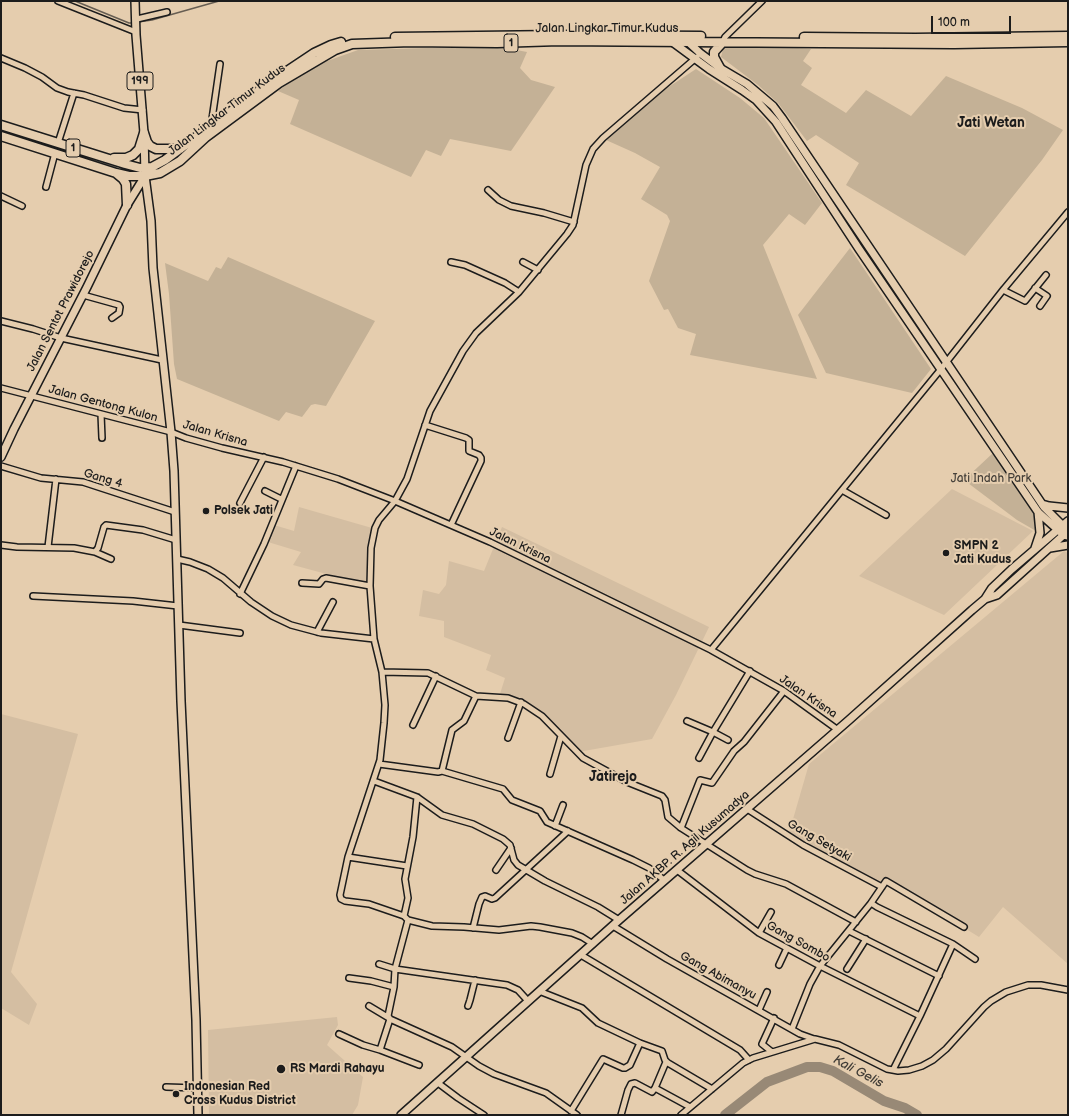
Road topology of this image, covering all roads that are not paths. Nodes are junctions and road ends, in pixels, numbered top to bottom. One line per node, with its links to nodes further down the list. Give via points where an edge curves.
1 (58, 1): 6 (street)
2 (135, 1): 5 (main road, 199)
3 (762, 1): 10 (street)
4 (167, 12): 5 (street)
5 (137, 19): 6 (main road, 199)
6 (136, 31): 17 (main road, 199)
7 (1068, 36): 10 (highway, Jalan Lingkar Timur Kudus / 1)
8 (671, 38): 9 (highway, Jalan Lingkar Timur Kudus / 1); 12 (main road); 19 (highway, Jalan Lingkar Timur Kudus / 1, via 412,36 353,40 314,53); 28 (highway, Jalan Lingkar Timur Kudus / 1, via 352,44 335,50 279,83 206,137 180,160 160,173)
9 (686, 38): 10 (highway, Jalan Lingkar Timur Kudus / 1); 12 (main road)
10 (724, 39): 11 (highway, Jalan Lingkar Timur Kudus / 1, via 954,44); 15 (highway, via 714,52)
11 (1068, 42)
12 (698, 56): 15 (main road); 35 (street, via 594,148 586,165); 50 (main road, via 709,69 756,100 776,122)
13 (1, 58): 16 (street, via 42,77 57,88)
14 (220, 64): 19 (street)
15 (720, 68): 49 (main road, via 747,84 782,118)
16 (74, 93): 17 (street, via 124,108); 22 (street)
17 (142, 110): 20 (main road, 199)
18 (1, 125): 22 (highway, 1)
19 (211, 126): 23 (highway, Jalan Lingkar Timur Kudus / 1)
20 (144, 133): 23 (highway, via 147,142 156,149); 25 (highway, via 134,155 126,158); 26 (main road, 199)
21 (1, 136): 24 (highway, Jalan Lingkar Timur Kudus / 1)
22 (58, 143): 25 (highway, 1)
23 (180, 149): 26 (highway, Jalan Lingkar Timur Kudus / 1, via 165,160)
24 (55, 153): 27 (highway, Jalan Lingkar Timur Kudus / 1); 29 (street)
25 (100, 156): 26 (highway, 1)
26 (145, 168): 28 (main road)
27 (116, 173): 28 (highway, Jalan Lingkar Timur Kudus / 1); 32 (highway, via 126,184)
28 (145, 176): 32 (main road, Jalan Sentot Prawidorejo); 48 (main road)
29 (46, 187)
30 (488, 190): 35 (street, via 511,206)
31 (1, 196): 33 (street)
32 (127, 205): 43 (main road, Jalan Sentot Prawidorejo)
33 (22, 206)
34 (1068, 212): 41 (street)
35 (574, 222): 38 (street)
36 (451, 262): 42 (street, via 505,283)
37 (523, 262): 38 (street)
38 (538, 270): 42 (street)
39 (1046, 275): 40 (street)
40 (1036, 288): 41 (street, via 1025,301); 44 (street, via 1047,296)
41 (1003, 290): 49 (street)
42 (520, 292): 54 (street, via 468,342 433,405)
43 (83, 295): 45 (street, via 119,305 119,313); 47 (main road, Jalan Sentot Prawidorejo)
44 (1040, 306)
45 (112, 318)
46 (1, 321): 47 (street)
47 (61, 338): 48 (street); 52 (main road, Jalan Sentot Prawidorejo)
48 (162, 360): 55 (main road)
49 (946, 362): 50 (street); 67 (main road)
50 (941, 369): 62 (street); 70 (main road)
51 (1, 388): 52 (street, Jalan Gentong Kulon)
52 (31, 396): 53 (street, Jalan Gentong Kulon); 57 (main road, Jalan Sentot Prawidorejo)
53 (101, 414): 55 (street, Jalan Gentong Kulon); 56 (street)
54 (425, 425): 65 (street, via 410,473); 72 (street, via 466,438 469,440 468,451 481,458)
55 (171, 432): 58 (street, Jalan Krisna, via 222,448); 69 (main road)
56 (102, 438)
57 (1, 457)
58 (264, 457): 60 (street, Jalan Krisna); 66 (street)
59 (1, 466): 61 (street, Gang 4, via 40,478)
60 (296, 466): 64 (street); 65 (street, Jalan Krisna)
61 (56, 479): 69 (street, Gang 4, via 83,482); 77 (street)
62 (842, 490): 71 (street); 94 (street)
63 (265, 491): 64 (street)
64 (281, 500): 85 (street, via 264,544)
65 (395, 501): 72 (street, Jalan Krisna); 84 (street, via 379,520 373,534)
66 (240, 503)
67 (1042, 504): 68 (main road); 73 (main road)
68 (1068, 508)
69 (175, 512): 74 (main road)
70 (1038, 512): 73 (main road); 79 (main road, via 1040,533)
71 (886, 515)
72 (452, 525): 94 (street, Jalan Krisna)
73 (1065, 530): 78 (main road, Jalan AKBP. R. Agil Kusumadya); 79 (main road, Jalan AKBP. R. Agil Kusumadya)
74 (176, 540): 80 (street, via 142,530 106,525); 82 (main road)
75 (1, 544): 77 (street)
76 (1068, 545): 78 (main road)
77 (48, 547): 80 (street)
78 (1050, 548): 87 (main road, Jalan AKBP. R. Agil Kusumadya, via 997,594)
79 (1034, 550): 87 (main road, Jalan AKBP. R. Agil Kusumadya, via 994,586)
80 (95, 552): 81 (street)
81 (111, 559)
82 (177, 559): 85 (street, via 208,569 223,578); 89 (main road)
83 (302, 583): 84 (street, via 319,584 326,578)
84 (370, 586): 93 (street)
85 (240, 594): 91 (street, via 272,616 291,625)
86 (33, 596): 89 (street)
87 (985, 599): 103 (main road, Jalan AKBP. R. Agil Kusumadya)
88 (333, 602): 91 (street)
89 (178, 606): 90 (main road)
90 (179, 625): 92 (street); 177 (main road)
91 (317, 632): 93 (street)
92 (240, 633)
93 (374, 639): 96 (street)
94 (711, 650): 95 (street, Jalan Krisna)
95 (750, 671): 98 (street, Jalan Krisna); 104 (street)
96 (382, 672): 97 (street, via 423,673); 109 (street, via 385,714)
97 (436, 676): 99 (street); 102 (street)
98 (784, 691): 103 (street, Jalan Krisna); 117 (street, via 734,751 712,783 700,780)
99 (476, 696): 100 (street, via 508,698); 110 (street, via 464,721 452,730)
100 (521, 702): 105 (street, via 537,711); 106 (street)
101 (688, 721): 104 (street)
102 (413, 725)
103 (838, 730): 115 (main road, Jalan AKBP. R. Agil Kusumadya)
104 (713, 732): 107 (street); 108 (street)
105 (561, 736): 111 (street); 117 (street, via 589,762 627,782 662,796 668,817)
106 (508, 738)
107 (728, 740)
108 (698, 758)
109 (379, 764): 110 (street); 112 (street)
110 (442, 771): 116 (street, via 503,789 512,800 537,809 547,822)
111 (550, 774)
112 (374, 781): 113 (street); 121 (street)
113 (417, 797): 120 (street, via 442,815 473,824 503,839); 122 (street)
114 (562, 805): 116 (street)
115 (747, 810): 119 (main road, Jalan AKBP. R. Agil Kusumadya); 127 (street, Gang Setyaki, via 799,842)
116 (555, 826): 118 (street)
117 (681, 828): 119 (street)
118 (568, 831): 124 (street); 126 (street, via 649,868)
119 (706, 844): 125 (main road, Jalan AKBP. R. Agil Kusumadya); 133 (street, via 747,870 786,884)
120 (511, 848): 123 (street); 124 (street, via 516,863)
121 (348, 857): 122 (street); 130 (street, via 341,899 369,904)
122 (407, 866): 130 (street, via 405,879 408,898)
123 (496, 870)
124 (525, 870): 132 (street); 136 (street, via 495,898 482,897)
125 (676, 870): 126 (main road, Jalan AKBP. R. Agil Kusumadya); 138 (street, Gang Sombo)
126 (664, 880): 132 (main road, Jalan AKBP. R. Agil Kusumadya)
127 (882, 887): 128 (street); 135 (street, via 886,881)
128 (871, 903): 133 (street); 141 (street)
129 (771, 912): 138 (street)
130 (404, 916): 131 (street)
131 (408, 920): 136 (street, via 432,926); 148 (street)
132 (619, 920): 134 (main road, Jalan AKBP. R. Agil Kusumadya)
133 (856, 922): 137 (street)
134 (613, 926): 140 (main road, Jalan AKBP. R. Agil Kusumadya); 160 (street, Gang Abimanyu)
135 (964, 927)
136 (473, 928): 140 (street, via 552,928 582,937)
137 (849, 931): 139 (street); 147 (street)
138 (759, 933): 142 (street, Gang Sombo)
139 (866, 939): 149 (street); 150 (street)
140 (593, 944): 143 (main road, Jalan AKBP. R. Agil Kusumadya)
141 (953, 944): 144 (street); 150 (street)
142 (787, 948): 146 (street); 147 (street, Gang Sombo)
143 (581, 954): 155 (main road, Jalan AKBP. R. Agil Kusumadya); 171 (street, via 740,1050)
144 (975, 959)
145 (379, 964): 148 (street)
146 (779, 965)
147 (820, 966): 161 (street, Gang Sombo); 164 (street)
148 (395, 968): 152 (street); 153 (street)
149 (847, 968)
150 (939, 976): 161 (street)
151 (349, 978): 153 (street)
152 (475, 980): 157 (street, via 507,985 518,990); 159 (street)
153 (394, 987): 162 (street)
154 (1068, 990): 174 (street, via 1028,985 1006,992 991,1000 933,1060 909,1070)
155 (539, 991): 157 (main road, Jalan AKBP. R. Agil Kusumadya); 167 (street, via 582,1008 594,1021)
156 (767, 992): 160 (street)
157 (528, 1001): 170 (main road, Jalan AKBP. R. Agil Kusumadya)
158 (369, 1006): 162 (street)
159 (468, 1006)
160 (760, 1010): 163 (street, Gang Abimanyu)
161 (920, 1016): 174 (street)
162 (389, 1018): 168 (street); 170 (street, via 452,1047)
163 (774, 1018): 164 (street, Gang Abimanyu); 169 (street, via 762,1044)
164 (792, 1029): 166 (street, Gang Abimanyu)
165 (338, 1034): 168 (street)
166 (815, 1039): 169 (street); 174 (street, Gang Abimanyu, via 839,1045)
167 (640, 1043): 172 (street, via 662,1051); 181 (street, via 630,1065 626,1068 603,1059)
168 (380, 1050): 173 (street)
169 (772, 1052): 171 (street)
170 (466, 1058): 175 (main road, Jalan AKBP. R. Agil Kusumadya); 181 (street, via 494,1074 546,1093)
171 (748, 1060): 179 (street)
172 (666, 1062): 178 (street); 179 (street)
173 (420, 1065)
174 (893, 1070)
175 (438, 1083): 183 (main road, Jalan AKBP. R. Agil Kusumadya); 184 (street)
176 (166, 1087): 177 (street)
177 (197, 1088): 182 (main road)
178 (655, 1088): 180 (street); 186 (street, via 652,1092 631,1084)
179 (712, 1089): 180 (street)
180 (690, 1107): 187 (street)
181 (571, 1111): 185 (street)
182 (198, 1115)
183 (401, 1115)
184 (484, 1115)
185 (577, 1115)
186 (621, 1115)
187 (681, 1115)

